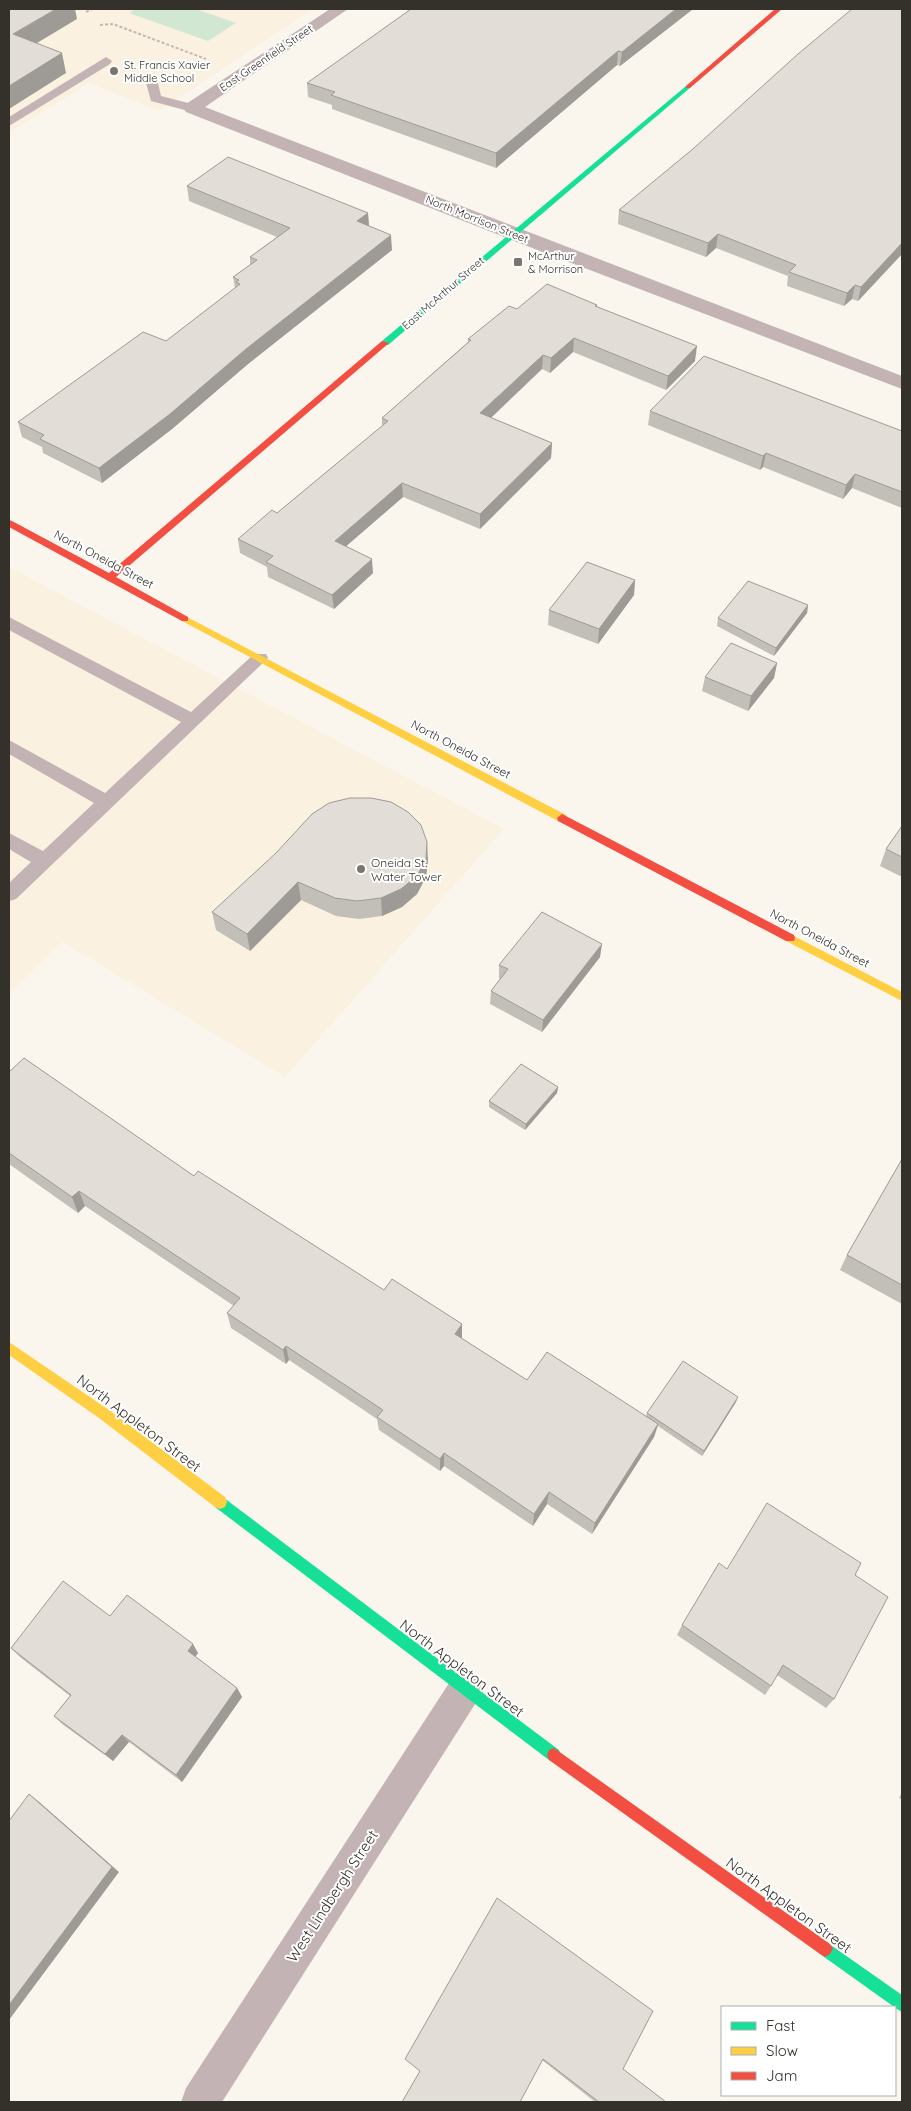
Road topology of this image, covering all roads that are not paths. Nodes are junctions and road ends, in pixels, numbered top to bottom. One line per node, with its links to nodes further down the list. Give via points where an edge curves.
1 (340, 9): 5 (street, East Greenfield Street)
2 (779, 9): 7 (street, East McArthur Street)
3 (106, 61): 6 (lane)
4 (151, 78): 5 (lane, via 155,98)
5 (192, 108): 7 (street, North Morrison Street)
6 (9, 122)
7 (513, 233): 8 (street, North Morrison Street); 10 (street, East McArthur Street)
8 (900, 378)
9 (9, 523): 10 (street, North Oneida Street)
10 (109, 578): 12 (street, North Oneida Street)
11 (9, 623): 13 (lane)
12 (260, 658): 13 (lane); 19 (street, North Oneida Street)
13 (193, 721): 15 (lane)
14 (9, 746): 15 (lane)
15 (107, 802): 17 (lane)
16 (9, 840): 17 (lane)
17 (44, 861): 18 (lane)
18 (9, 894)
19 (902, 997)
20 (9, 1348): 21 (street, North Appleton Street, via 104,1414)
21 (465, 1689): 22 (street, North Appleton Street); 23 (street, West Lindbergh Street)
22 (902, 2004)
23 (200, 2102)

